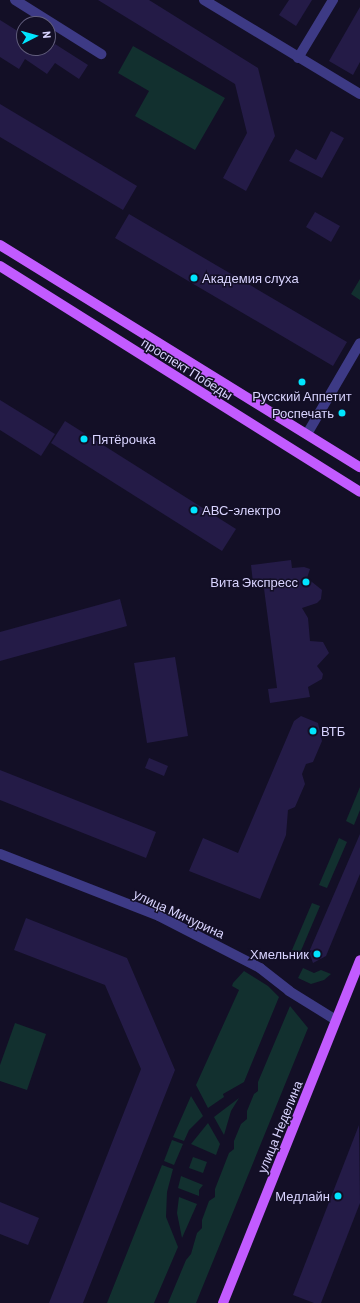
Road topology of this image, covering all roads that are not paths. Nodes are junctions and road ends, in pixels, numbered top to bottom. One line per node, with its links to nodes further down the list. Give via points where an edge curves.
1 (15, 0): 4 (street)
2 (204, 0): 5 (street)
3 (333, 0): 5 (street)
4 (102, 54)
5 (298, 58): 6 (street)
6 (360, 94)
7 (0, 245): 10 (main road, проспект Победы)
8 (0, 266): 12 (main road, проспект Победы)
9 (360, 344): 10 (street)
10 (307, 434): 11 (main road, проспект Победы)
11 (360, 467)
12 (360, 492)
13 (0, 854): 15 (street, улица Мичурина, via 159,916 260,968 289,991)
14 (360, 960): 15 (main road, улица Неделина)
15 (336, 1020): 16 (main road, улица Неделина)
16 (223, 1303)

